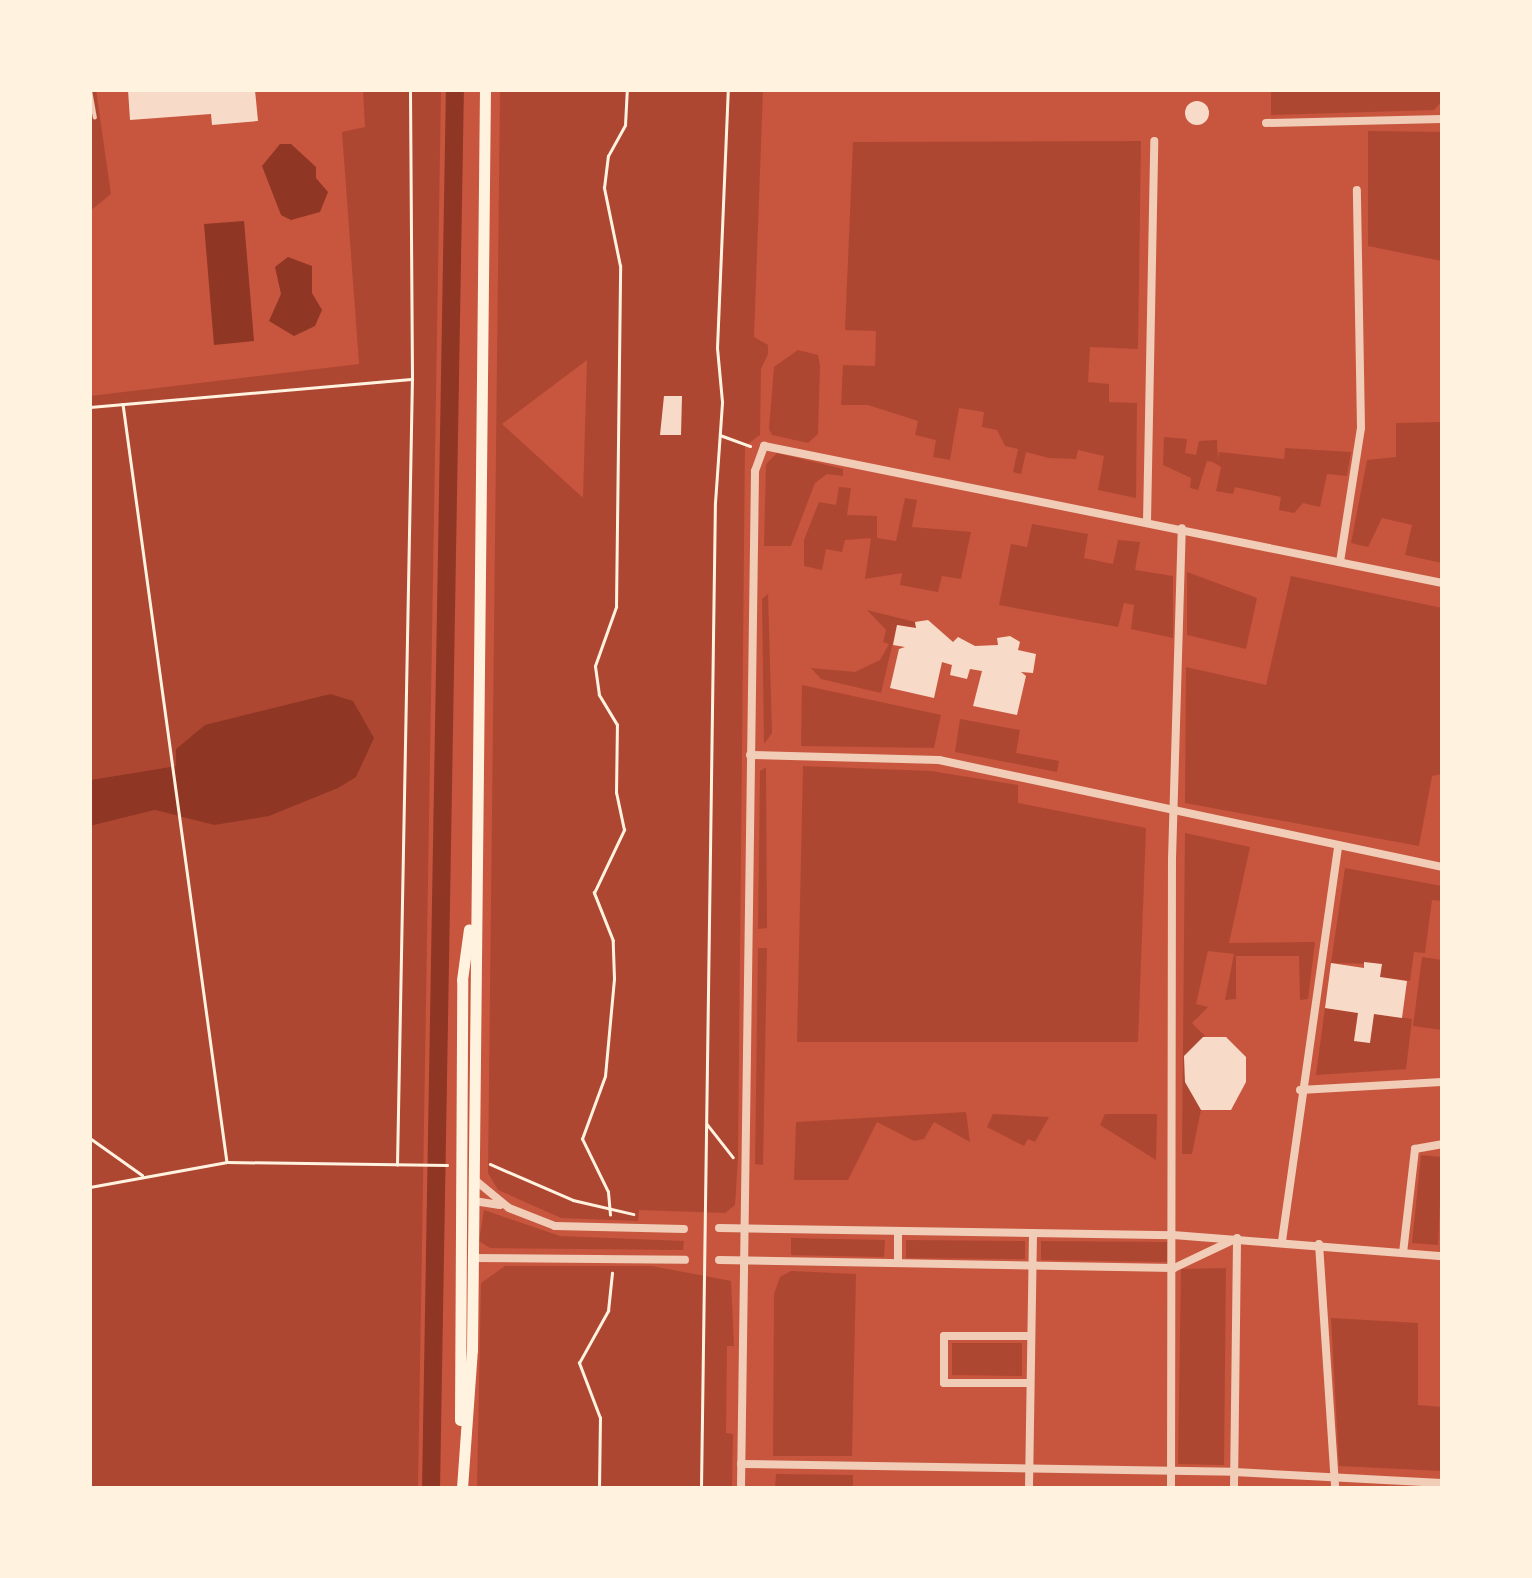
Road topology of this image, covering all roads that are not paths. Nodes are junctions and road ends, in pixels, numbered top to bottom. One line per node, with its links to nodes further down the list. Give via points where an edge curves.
1 (90, 90): 3 (lane)
2 (485, 90): 16 (main road)
3 (95, 118)
4 (1442, 118): 5 (street)
5 (1266, 122)
6 (1154, 141): 8 (street)
7 (1358, 190): 10 (street, via 1360,440)
8 (1147, 522): 9 (street); 12 (street, via 764,446 755,472)
9 (1182, 528): 10 (street); 13 (street)
10 (1340, 562): 11 (street)
11 (1442, 583)
12 (750, 755): 13 (street, via 939,760 1164,806); 25 (street)
13 (1176, 814): 14 (street); 29 (street)
14 (1338, 846): 15 (street); 18 (street)
15 (1442, 867)
16 (473, 902): 20 (main road); 21 (main road, via 462,980)
17 (1442, 1082): 18 (street)
18 (1300, 1090): 31 (street)
19 (1442, 1144): 33 (street, via 1415,1149)
20 (474, 1180): 22 (main road); 23 (street)
21 (458, 1201): 22 (main road); 35 (main road)
22 (474, 1201): 23 (street); 36 (main road)
23 (510, 1208): 26 (street, via 555,1226)
24 (719, 1228): 25 (street)
25 (746, 1228): 27 (street); 39 (street)
26 (684, 1229)
27 (898, 1230): 28 (street); 40 (street)
28 (1032, 1233): 29 (street); 41 (street)
29 (1173, 1235): 30 (street); 42 (street)
30 (1238, 1238): 31 (street); 42 (street); 49 (street)
31 (1282, 1241): 32 (street)
32 (1319, 1244): 33 (street); 50 (street)
33 (1403, 1253): 34 (street)
34 (1442, 1256)
35 (457, 1258): 36 (main road); 45 (main road)
36 (474, 1258): 37 (street); 45 (main road)
37 (685, 1260)
38 (719, 1260): 39 (street)
39 (746, 1261): 40 (street); 46 (street)
40 (898, 1263): 41 (street)
41 (1032, 1266): 42 (street); 43 (street)
42 (1174, 1268): 48 (street)
43 (1031, 1336): 44 (street); 44 (street, via 944,1336 944,1383)
44 (1030, 1383): 47 (street)
45 (462, 1459): 52 (main road)
46 (741, 1464): 47 (street); 53 (street)
47 (1029, 1470): 48 (street); 54 (street)
48 (1172, 1470): 49 (street); 55 (street)
49 (1234, 1472): 50 (street); 56 (street)
50 (1334, 1476): 51 (street); 57 (street)
51 (1442, 1484)
52 (462, 1488)
53 (741, 1488)
54 (1029, 1488)
55 (1171, 1488)
56 (1234, 1488)
57 (1335, 1488)

